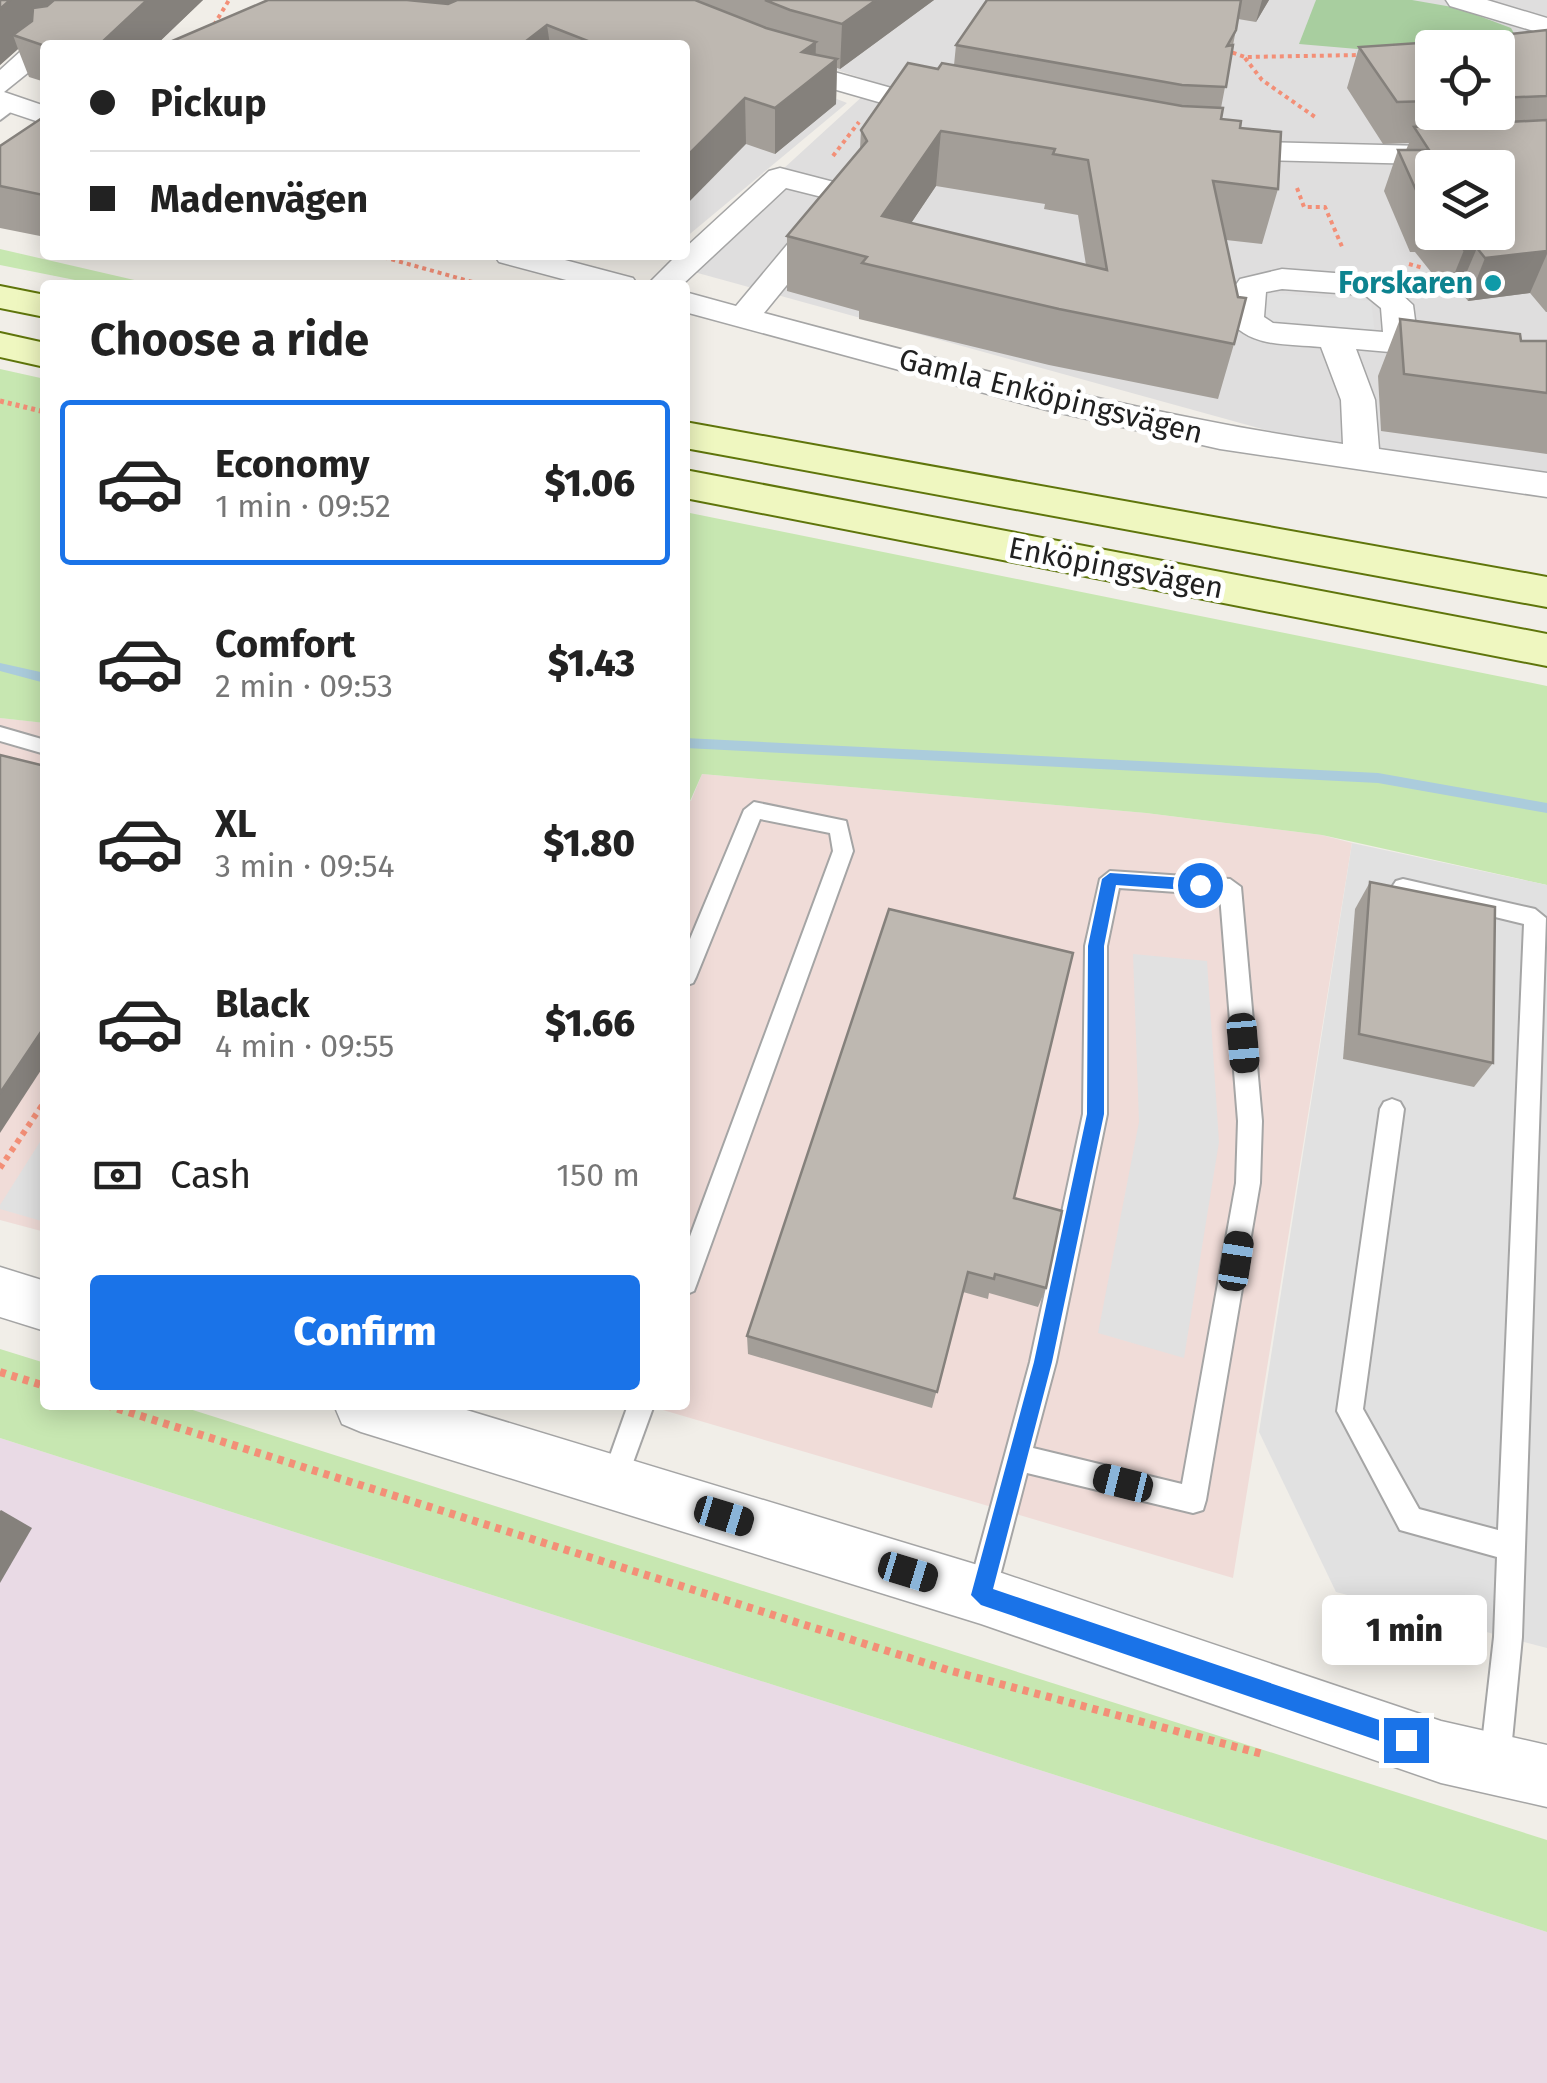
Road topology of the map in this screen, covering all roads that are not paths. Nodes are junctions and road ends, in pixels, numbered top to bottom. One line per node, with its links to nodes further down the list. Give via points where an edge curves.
1 (93, 0): 4 (street)
2 (1459, 0): 3 (street)
3 (1547, 27)
4 (58, 40)
5 (760, 56): 9 (street, via 881,94)
6 (40, 60): 7 (street)
7 (3, 102): 8 (street)
8 (40, 113)
9 (985, 114)
10 (1190, 148): 11 (street, via 1472,156)
11 (1547, 148)
12 (690, 259): 20 (street, via 780,177 846,194)
13 (529, 260): 15 (street)
14 (689, 260): 16 (street)
15 (603, 280)
16 (667, 280)
17 (0, 297): 19 (main road)
18 (690, 303): 20 (street, Gamla Enköpingsvägen)
19 (40, 305)
20 (743, 318): 25 (street, Gamla Enköpingsvägen, via 1060,402 1220,438)
21 (1336, 340): 25 (street, via 1358,400)
22 (0, 345): 23 (main road)
23 (40, 353)
24 (690, 436): 28 (main road, Enköpingsvägen)
25 (1362, 460): 26 (street, Gamla Enköpingsvägen)
26 (1547, 484)
27 (690, 485): 29 (main road, Enköpingsvägen)
28 (1547, 592)
29 (1547, 650)
30 (0, 734): 31 (lane)
31 (40, 746)
32 (1403, 887): 42 (lane, via 1535,918)
33 (690, 965): 35 (lane, via 754,810 839,827 844,851)
34 (1392, 1108): 42 (lane, via 1350,1412 1410,1520)
35 (690, 1269)
36 (0, 1292): 37 (street)
37 (40, 1304)
38 (377, 1410): 41 (street)
39 (639, 1410): 41 (lane)
40 (1017, 1457): 40 (lane, via 1096,1114 1096,946 1110,879 1230,887 1250,1121 1248,1183 1193,1500); 43 (lane)
41 (614, 1482): 43 (street)
42 (1512, 1547): 44 (lane, via 1508,1637)
43 (981, 1595): 44 (street, via 1441,1752)
44 (1521, 1770)

